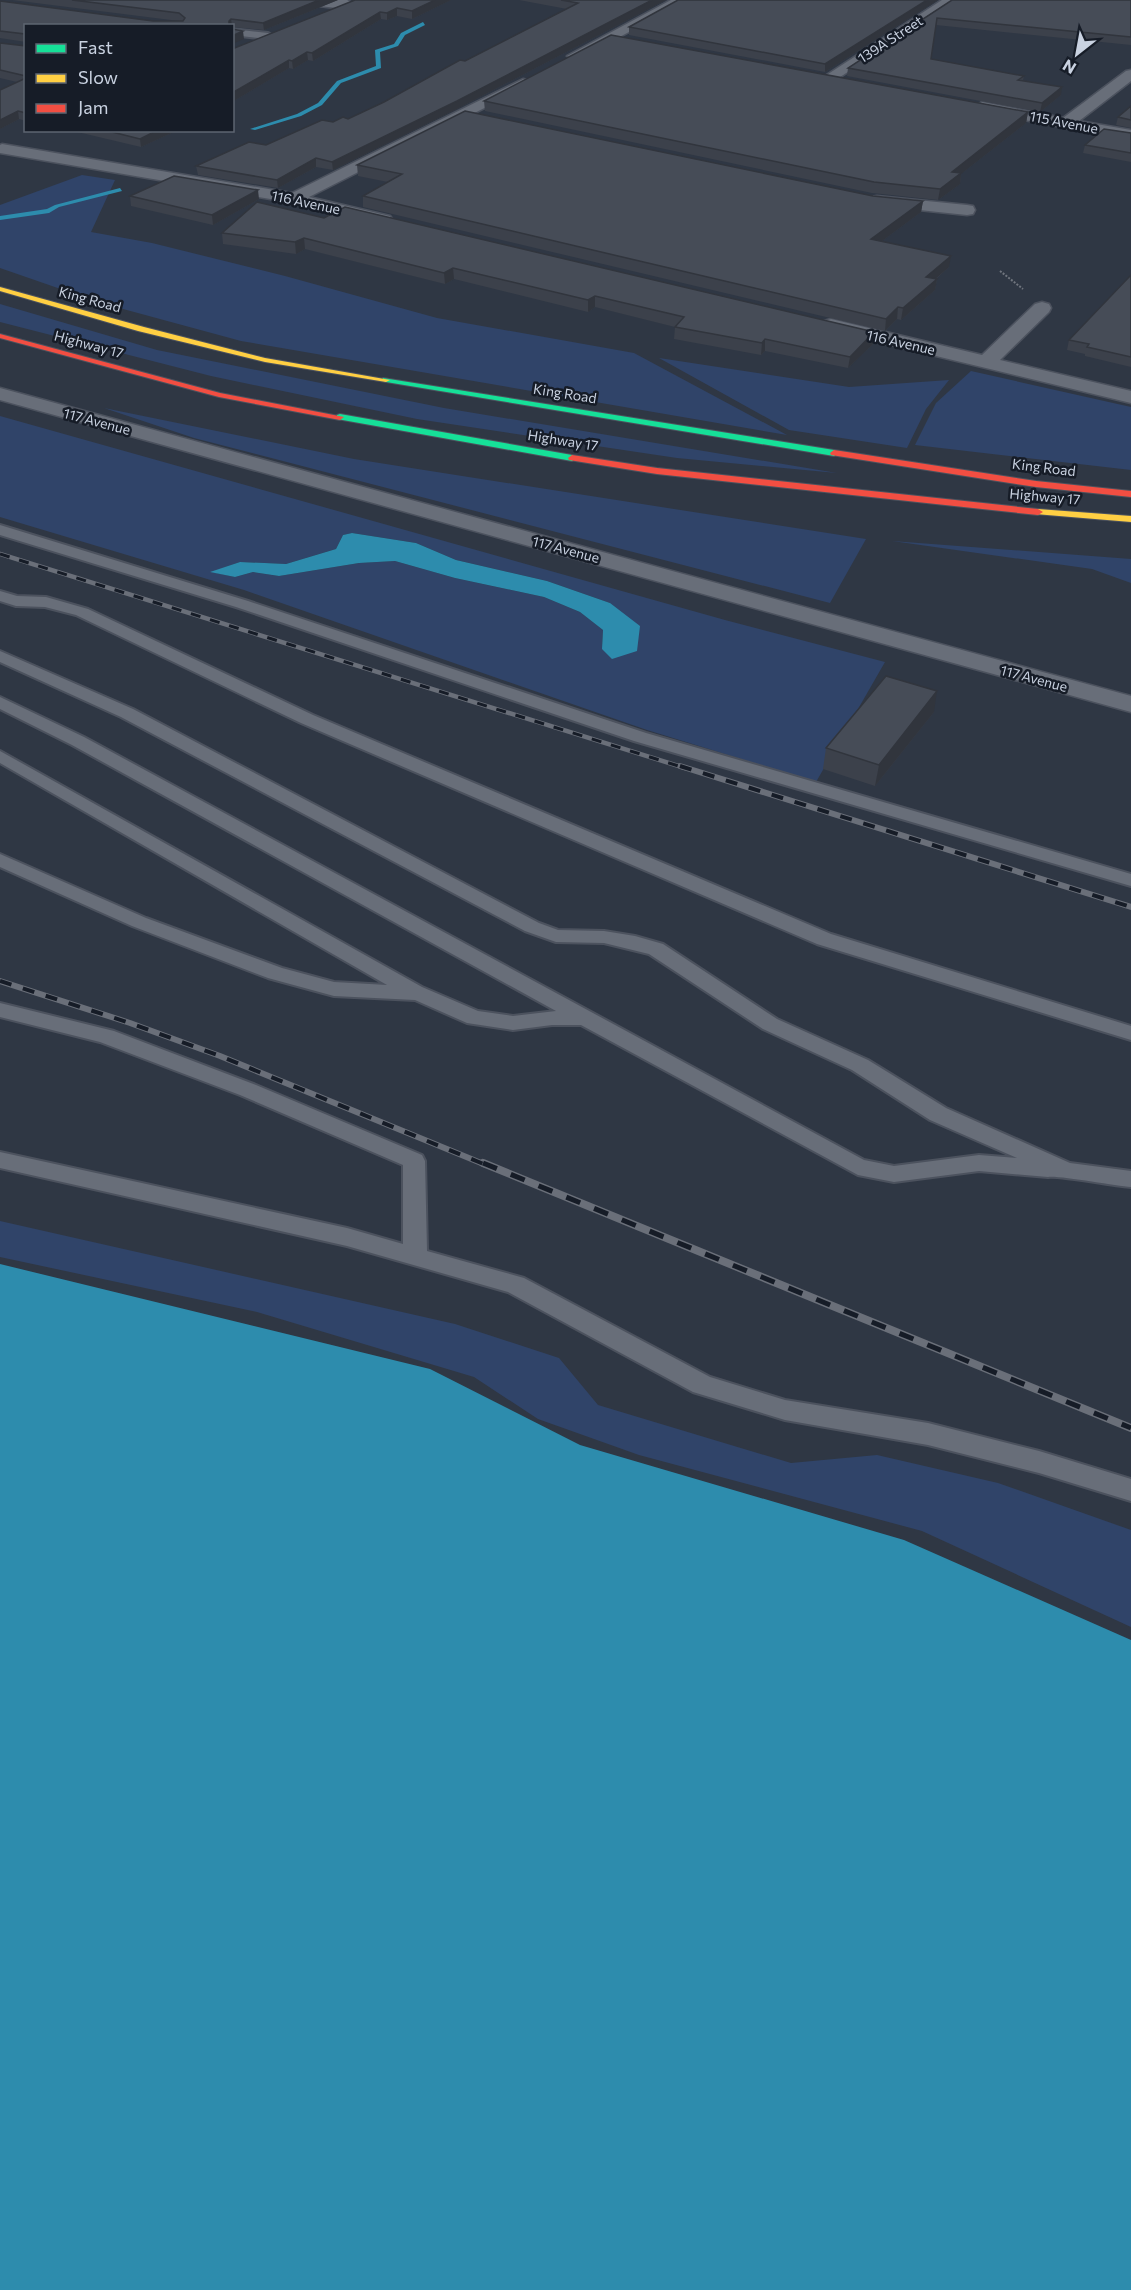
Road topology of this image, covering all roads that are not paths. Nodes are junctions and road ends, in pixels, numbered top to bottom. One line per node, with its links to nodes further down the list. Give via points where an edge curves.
1 (312, 0): 4 (street)
2 (681, 0): 8 (street)
3 (951, 0): 14 (street, 139A Street, via 824,77)
4 (351, 2): 5 (street)
5 (317, 16)
6 (234, 32): 7 (lane)
7 (273, 34): 10 (street)
8 (609, 38): 9 (street); 11 (street)
9 (638, 44)
10 (241, 48)
11 (556, 65)
12 (1131, 74): 18 (street)
13 (536, 76): 16 (street)
14 (852, 83)
15 (965, 104): 18 (street, 115 Avenue)
16 (463, 114): 17 (street); 21 (street)
17 (489, 120)
18 (1066, 123): 20 (street, 115 Avenue)
19 (35, 135): 21 (street, 116 Avenue, via 2,149)
20 (1131, 135)
21 (294, 198): 24 (street, 116 Avenue)
22 (860, 198): 23 (street)
23 (967, 210)
24 (398, 223)
25 (0, 289): 32 (main road, King Road, via 119,324 265,360 876,460)
26 (1042, 308): 29 (street)
27 (814, 321): 29 (street, 116 Avenue)
28 (0, 336): 33 (main road, Highway 17, via 219,395 502,447 657,471)
29 (986, 362): 31 (street, 116 Avenue)
30 (0, 394): 38 (street, 117 Avenue)
31 (1131, 397)
32 (1131, 494)
33 (1131, 519)
34 (0, 530): 41 (lane, via 242,604 640,737)
35 (0, 596): 45 (lane, via 82,612 308,719 824,939)
36 (0, 656): 47 (lane, via 127,713 532,927 556,936 604,937 656,949 770,1024 860,1065 938,1114)
37 (0, 702): 44 (lane)
38 (1131, 704)
39 (0, 756): 42 (lane)
40 (0, 860): 42 (lane, via 139,922 275,973 334,989)
41 (1131, 880)
42 (418, 993): 44 (lane, via 474,1018 513,1023)
43 (0, 1010): 49 (lane, via 106,1036 248,1090 414,1161)
44 (586, 1018): 47 (lane, via 858,1167 894,1174 979,1163)
45 (1131, 1033)
46 (0, 1160): 49 (lane, via 347,1237)
47 (1067, 1171): 48 (lane)
48 (1131, 1179)
49 (415, 1257): 50 (lane, via 514,1285 702,1385 785,1410 928,1434)
50 (1131, 1490)

